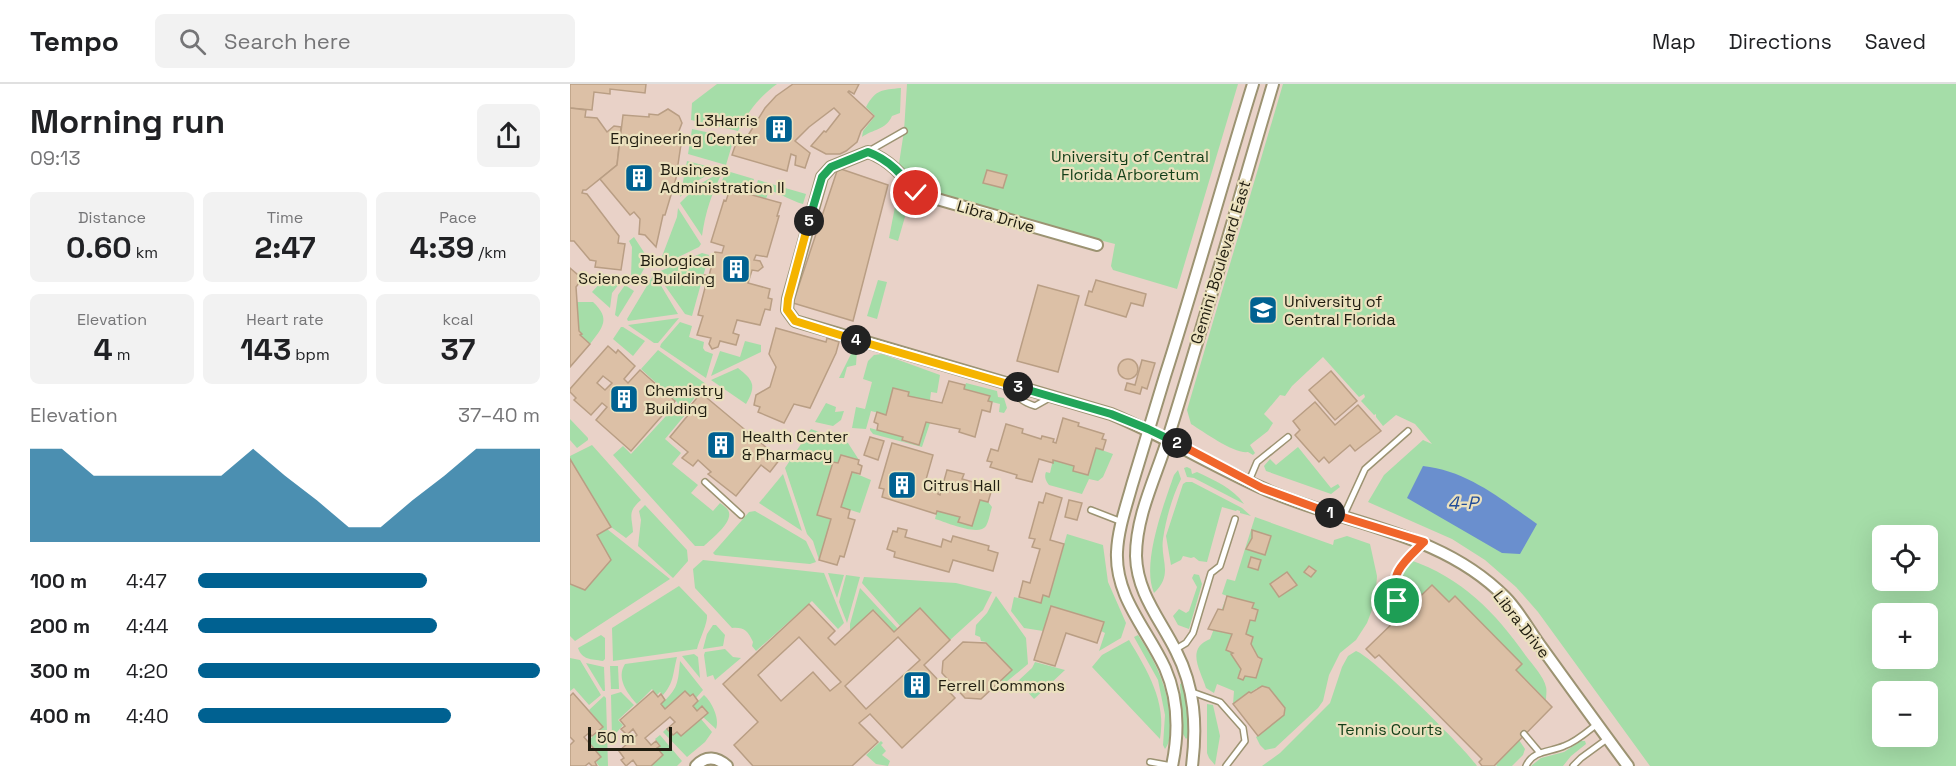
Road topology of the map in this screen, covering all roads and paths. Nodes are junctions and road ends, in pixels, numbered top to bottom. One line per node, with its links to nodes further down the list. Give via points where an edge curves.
1 (1253, 84): 6 (street, Gemini Boulevard East)
2 (1273, 84): 9 (street, Gemini Boulevard East)
3 (904, 131): 4 (lane)
4 (868, 152): 5 (street, Libra Drive, via 898,170 916,193); 6 (street, Libra Drive, via 831,167 822,177 788,299 787,310 795,321 1111,414)
5 (1097, 245)
6 (1148, 429): 9 (street, Libra Drive); 16 (street, Gemini Boulevard East)
7 (1408, 431): 14 (lane, via 1365,469)
8 (1288, 437): 10 (lane, via 1257,462)
9 (1168, 439): 10 (street, Libra Drive); 19 (street, Gemini Boulevard East, via 1140,519 1136,558 1144,595)
10 (1249, 481): 14 (street, Libra Drive)
11 (705, 482): 13 (lane)
12 (1091, 510): 16 (lane)
13 (741, 515)
14 (1343, 517): 17 (street, Libra Drive)
15 (1235, 519): 19 (lane, via 1220,566 1211,573 1193,633)
16 (1122, 522): 20 (street, Gemini Boulevard East, via 1117,554 1119,575 1132,610)
17 (1424, 542): 18 (lane, via 1401,564 1396,575 1393,590 1397,601); 22 (street, Libra Drive, via 1473,571 1505,597)
18 (1407, 610)
19 (1176, 649): 20 (street); 21 (street, Gemini Boulevard East)
20 (1159, 657): 29 (street, Gemini Boulevard East, via 1171,686 1178,728)
21 (1192, 692): 30 (street, Gemini Boulevard East); 31 (lane, via 1220,702 1243,728 1245,741)
22 (1597, 724): 24 (street, Libra Drive); 25 (lane, via 1564,747)
23 (1524, 734): 25 (lane)
24 (1607, 738): 33 (lane); 34 (street, Libra Drive)
25 (1540, 753): 32 (lane)
26 (1150, 762): 29 (lane)
27 (696, 766): 28 (street, via 713,758)
28 (727, 766)
29 (1172, 766)
30 (1192, 766)
31 (1226, 766)
32 (1526, 766)
33 (1574, 766)
34 (1628, 766)

